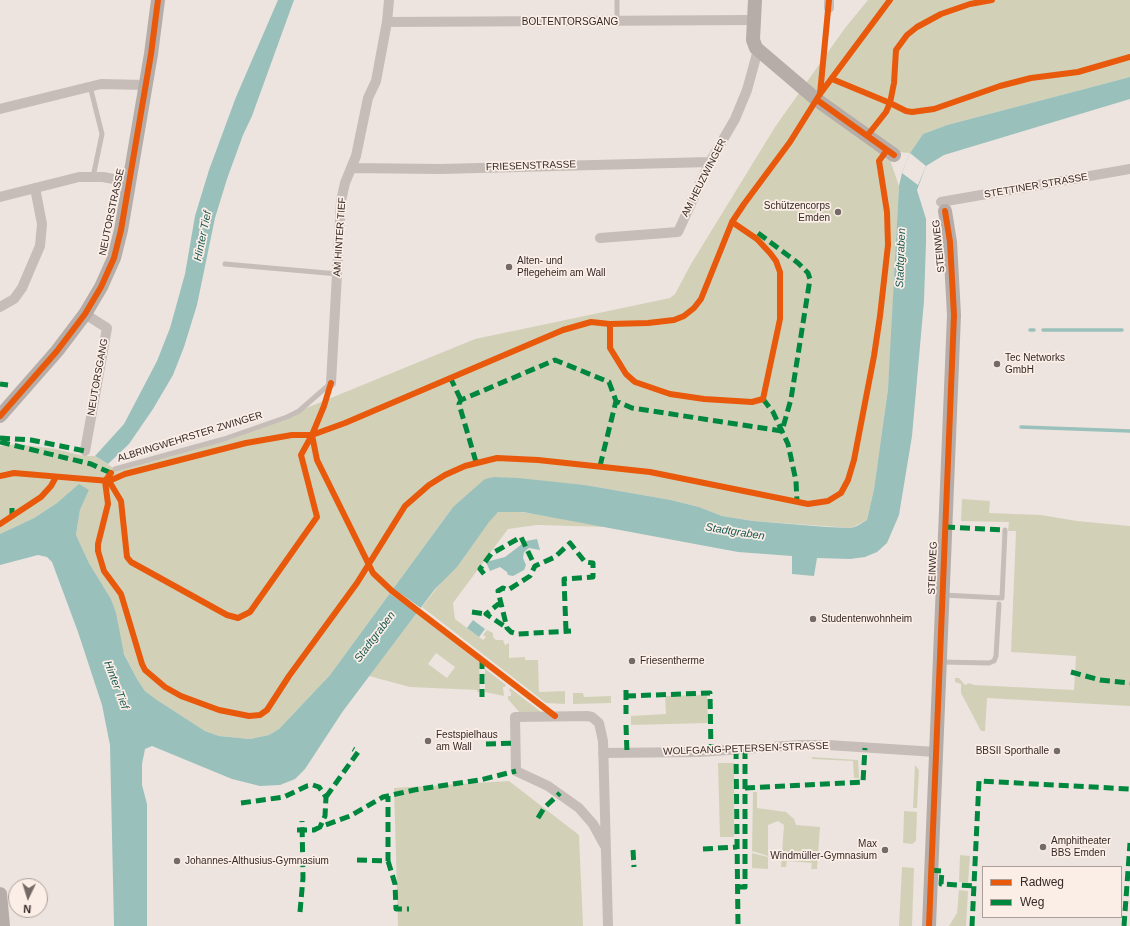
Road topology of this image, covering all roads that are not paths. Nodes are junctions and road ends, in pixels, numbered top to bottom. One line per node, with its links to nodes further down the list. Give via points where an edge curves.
1 (158, 0): 9 (street, NEUTORSTRASSE)
2 (389, 0): 6 (street, AM HINTER TIEF)
3 (617, 0): 7 (lane)
4 (754, 0): 5 (street)
5 (753, 20): 7 (street, BOLTENTORSGANG); 8 (street, via 753,40)
6 (386, 22): 7 (street, BOLTENTORSGANG); 14 (street, AM HINTER TIEF, via 376,81 368,98 356,156)
7 (617, 22)
8 (758, 50): 12 (street, via 817,100); 13 (street, AM HEUZWINGER, via 747,90 735,119)
9 (146, 85): 10 (street, via 112,83); 17 (street, NEUTORSTRASSE)
10 (90, 86): 11 (street); 16 (lane, via 102,134)
11 (0, 109)
12 (894, 155)
13 (710, 162): 14 (street, FRIESENSTRASSE, via 441,169); 21 (street, AM HEUZWINGER, via 678,232)
14 (351, 168): 23 (street, AM HINTER TIEF, via 342,201)
15 (1130, 169): 20 (street, STETTINER STRASSE)
16 (93, 177): 17 (street); 18 (street, via 73,178)
17 (129, 182): 25 (street, NEUTORSTRASSE, via 114,258)
18 (35, 188): 19 (street); 24 (street, via 42,224 40,246 22,288 14,299)
19 (0, 197)
20 (943, 206): 31 (street, STEINWEG, via 950,242 954,315)
21 (600, 238)
22 (225, 264): 23 (lane)
23 (338, 274): 26 (street, AM HINTER TIEF)
24 (0, 307)
25 (85, 314): 27 (street, NEUTORSTRASSE, via 57,351); 28 (street, NEUTORSGANG, via 107,328)
26 (331, 383): 29 (lane, ALBRINGWEHRSTER ZWINGER, via 299,411 286,417 224,438)
27 (0, 416)
28 (85, 451)
29 (115, 469)
30 (1005, 530): 31 (lane, via 1002,598)
31 (942, 595): 33 (street, STEINWEG)
32 (999, 604): 33 (lane, via 994,661)
33 (940, 662): 34 (street, STEINWEG)
34 (936, 752): 35 (street, WOLFGANG-PETERSEN-STRASSE, via 800,745 699,752); 40 (street, STEINWEG)
35 (603, 754): 36 (street); 36 (street, via 601,727 592,717 516,717 516,771 548,786 579,808 593,824)
36 (605, 846): 39 (street)
37 (0, 894): 38 (street)
38 (3, 926)
39 (608, 926)
40 (929, 926)

